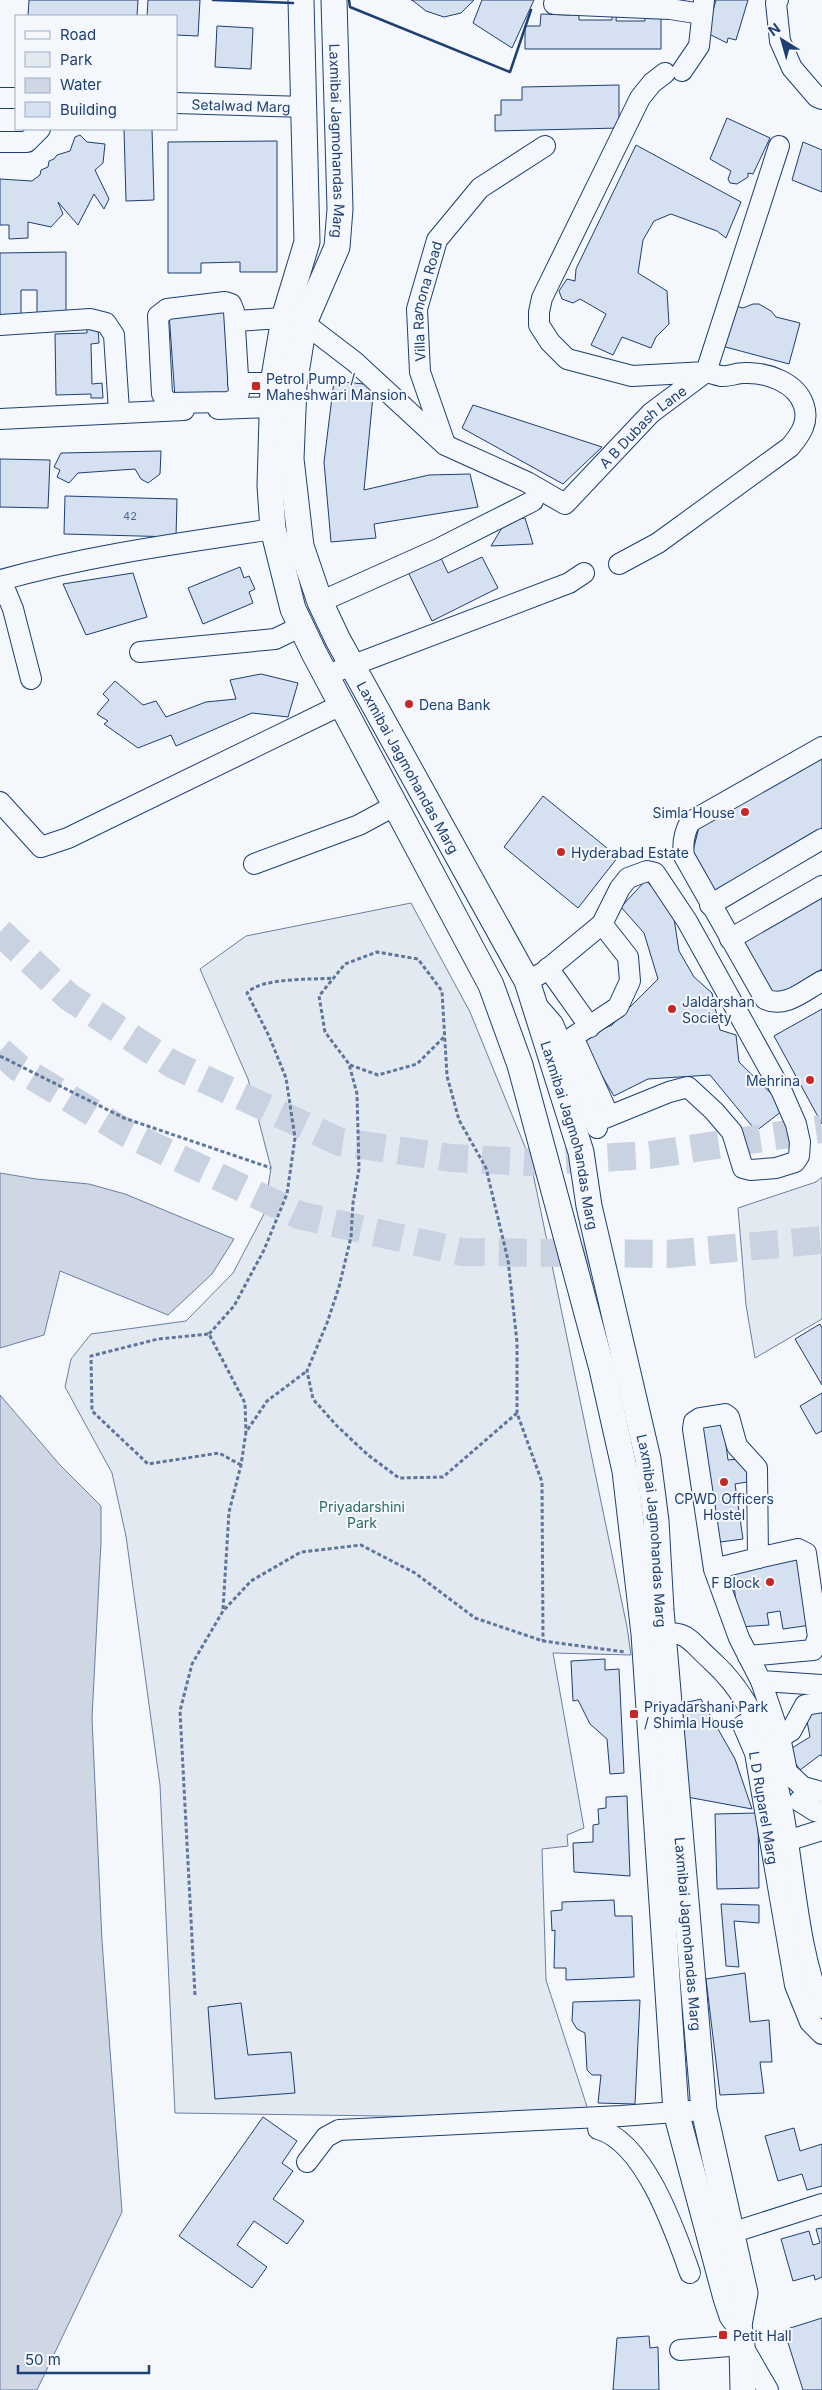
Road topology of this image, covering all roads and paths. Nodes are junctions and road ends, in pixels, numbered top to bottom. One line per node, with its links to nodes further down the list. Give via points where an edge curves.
1 (301, 0): 10 (main road, Laxmibai Jagmohandas Marg)
2 (334, 0): 16 (main road, Laxmibai Jagmohandas Marg, via 340,209 337,247)
3 (778, 0): 8 (street, via 780,41 792,68)
4 (554, 4): 5 (street)
5 (703, 7): 18 (street, via 699,46 674,72 652,83 631,115 542,298 539,324 550,342 567,359 632,376)
6 (0, 98): 7 (street)
7 (15, 98)
8 (822, 99)
9 (178, 103): 10 (street, Setalwad Marg)
10 (305, 107): 16 (main road, Laxmibai Jagmohandas Marg, via 307,242)
11 (39, 130): 12 (street, via 26,142)
12 (0, 142)
13 (545, 146): 24 (street, Villa Ramona Road, via 480,188 437,240 417,310 420,372)
14 (779, 146): 18 (street)
15 (235, 321): 16 (street); 19 (street); 19 (street, via 233,307 225,302 167,309 158,316 162,394 168,403 229,402 237,397)
16 (294, 321): 20 (main road, Laxmibai Jagmohandas Marg); 24 (street, A B Dubash Lane, via 355,362); 30 (main road, Laxmibai Jagmohandas Marg, via 291,459 300,546)
17 (0, 325): 22 (street, via 90,319 106,323 114,335)
18 (706, 372): 24 (street, A B Dubash Lane, via 651,413 565,504 527,482); 27 (street, via 722,376 744,373 769,376 794,388 806,414 802,434 658,543)
19 (238, 383): 20 (street)
20 (273, 383): 21 (main road, Laxmibai Jagmohandas Marg)
21 (271, 407): 22 (street); 26 (main road, Laxmibai Jagmohandas Marg)
22 (119, 411): 23 (street)
23 (0, 419)
24 (445, 445)
25 (533, 501): 30 (street, via 436,550)
26 (273, 529): 29 (street, via 63,563); 31 (main road, Laxmibai Jagmohandas Marg, via 293,609)
27 (619, 564)
28 (584, 573): 33 (street, via 569,583)
29 (0, 580): 35 (street, via 13,609)
30 (320, 602): 33 (main road, Laxmibai Jagmohandas Marg)
31 (302, 626): 32 (street, via 275,639); 34 (main road, Laxmibai Jagmohandas Marg)
32 (140, 652)
33 (352, 665): 34 (street); 38 (main road, Laxmibai Jagmohandas Marg)
34 (327, 675): 36 (main road, Laxmibai Jagmohandas Marg)
35 (32, 679)
36 (343, 704): 39 (main road, Laxmibai Jagmohandas Marg); 40 (street, via 68,838 41,847)
37 (822, 747): 45 (street, via 690,822 684,833 684,856)
38 (406, 765): 39 (main road); 51 (main road, Laxmibai Jagmohandas Marg)
39 (383, 779): 41 (main road, Laxmibai Jagmohandas Marg)
40 (0, 802)
41 (396, 804): 43 (street, via 359,825); 66 (main road, Laxmibai Jagmohandas Marg, via 491,985 520,1065 602,1369 625,1471)
42 (822, 839): 45 (street)
43 (254, 864)
44 (822, 886): 47 (street)
45 (710, 904): 47 (street)
46 (602, 924): 48 (street); 52 (street, via 628,958 630,981 618,1007); 56 (street, via 628,878 647,871 655,873 687,921 782,1092 796,1124 799,1156 795,1162 776,1168 743,1168 732,1132 688,1087)
47 (730, 939): 50 (street, via 765,999 772,1002 788,1000)
48 (548, 968): 51 (street); 52 (street)
49 (334, 978): 53 (path, via 345,964 377,952 418,959 442,991); 55 (path, via 318,996 325,1032); 58 (path, via 267,983 252,987 247,993 286,1078 295,1138 287,1194 264,1250 234,1306)
50 (822, 980)
51 (530, 991): 56 (street, via 553,1024); 66 (main road, Laxmibai Jagmohandas Marg, via 581,1152 589,1206 648,1459 656,1521)
52 (590, 1027): 56 (street, via 572,1037)
53 (444, 1037): 55 (path, via 417,1064 378,1075); 60 (path, via 447,1076 459,1120 486,1168 508,1260 517,1342)
54 (0, 1056): 57 (path, via 124,1118)
55 (349, 1064): 59 (path, via 357,1094 359,1169 351,1237 339,1288)
56 (600, 1122)
57 (271, 1168)
58 (209, 1334): 61 (path, via 245,1403); 62 (path, via 158,1339 90,1356 92,1410 148,1464 219,1453)
59 (307, 1371): 60 (path, via 313,1399 368,1455 399,1478 444,1477); 61 (path, via 267,1401)
60 (517, 1413): 67 (path, via 542,1482)
61 (246, 1432): 62 (path)
62 (241, 1465): 65 (path, via 229,1512)
63 (758, 1558): 64 (street); 64 (street, via 757,1468 737,1446 726,1414 700,1418 694,1422 693,1429); 68 (street, via 798,1549 806,1553 818,1637 813,1650)
64 (714, 1569): 68 (street)
65 (223, 1611): 67 (path, via 251,1581 301,1552 361,1545 414,1573 475,1618); 78 (path, via 192,1664 180,1711)
66 (651, 1639): 67 (path, via 616,1652); 75 (street, L D Ruparel Marg, via 684,1634 713,1662 717,1680 747,1718); 76 (main road, Laxmibai Jagmohandas Marg); 77 (main road, Laxmibai Jagmohandas Marg)
67 (543, 1641)
68 (748, 1656): 69 (street)
69 (761, 1681): 70 (street); 72 (street)
70 (822, 1685)
71 (822, 1702): 72 (street, via 805,1706 791,1731)
72 (780, 1737): 73 (street, via 787,1772)
73 (815, 1802)
74 (822, 1830): 75 (street)
75 (779, 1843): 79 (street, via 812,1982); 80 (street, L D Ruparel Marg, via 795,1985 810,2022)
76 (692, 1966): 77 (main road); 81 (main road, Laxmibai Jagmohandas Marg)
77 (667, 1969): 82 (main road, Laxmibai Jagmohandas Marg)
78 (195, 1995)
79 (822, 2008)
80 (822, 2034)
81 (704, 2110): 82 (street); 88 (main road, Laxmibai Jagmohandas Marg)
82 (676, 2112): 83 (street); 90 (main road, Laxmibai Jagmohandas Marg, via 726,2298)
83 (629, 2116): 85 (street, via 631,2130); 86 (street, via 339,2130 326,2137)
84 (598, 2129): 85 (street, via 609,2132)
85 (623, 2143): 89 (street, via 638,2158 674,2228)
86 (307, 2162)
87 (822, 2204): 88 (street)
88 (731, 2233): 90 (main road, Laxmibai Jagmohandas Marg, via 745,2293)
89 (690, 2274)
90 (740, 2335): 91 (street); 92 (main road, Laxmibai Jagmohandas Marg); 93 (street)
91 (680, 2350)
92 (740, 2386)
93 (768, 2390)

